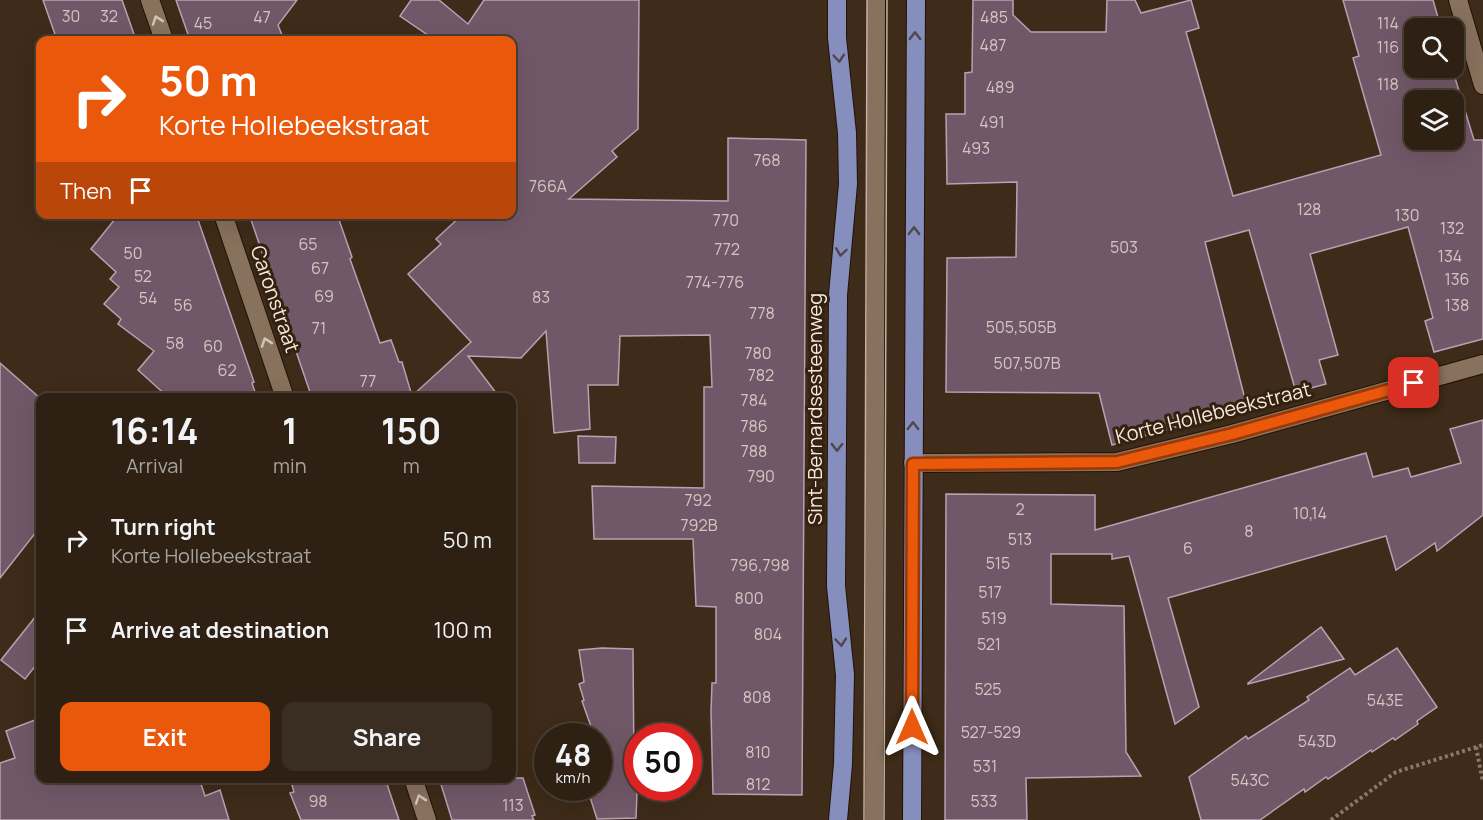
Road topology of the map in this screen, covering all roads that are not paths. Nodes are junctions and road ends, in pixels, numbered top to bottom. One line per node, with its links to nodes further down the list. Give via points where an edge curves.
1 (150, 0): 6 (street, one-way to 1)
2 (837, 0): 14 (main road, Sint-Bernardsesteenweg, one-way to 14, via 837,38 848,133 847,218 839,257 838,295 836,586 844,675)
3 (876, 0): 15 (street)
4 (916, 0): 11 (main road, one-way to 4)
5 (1458, 0): 7 (street)
6 (163, 36)
7 (1483, 85)
8 (225, 219): 10 (street, Caronstraat, one-way to 8)
9 (1483, 364): 11 (street, Korte Hollebeekstraat, via 1117,462)
10 (283, 393)
11 (913, 464): 16 (main road)
12 (415, 783): 13 (street, one-way to 12)
13 (427, 820)
14 (838, 820)
15 (874, 820)
16 (912, 820)

